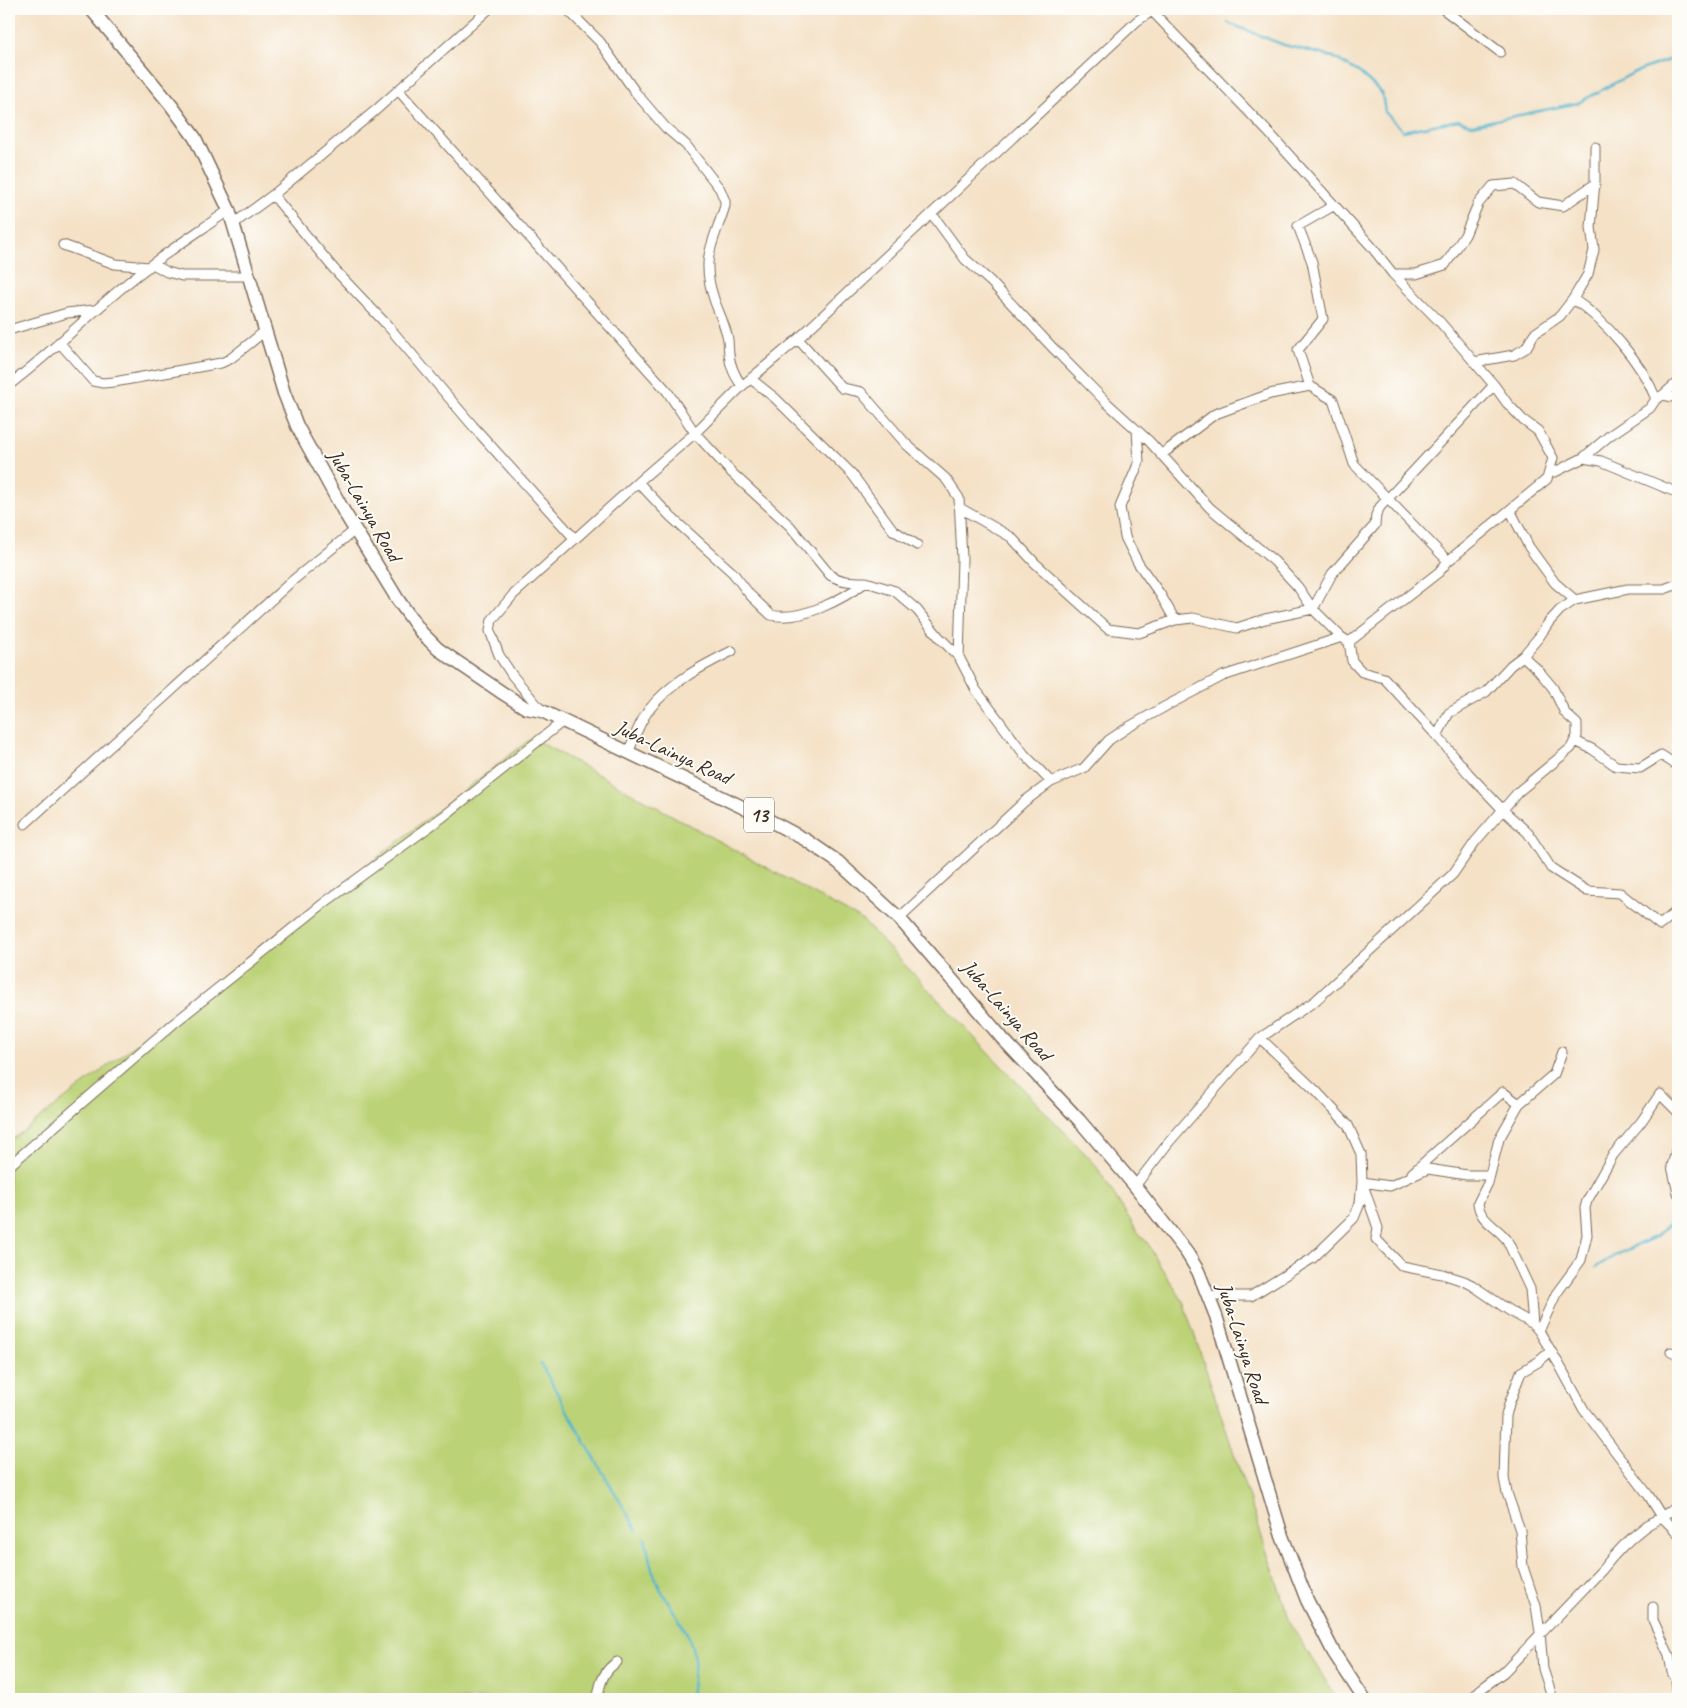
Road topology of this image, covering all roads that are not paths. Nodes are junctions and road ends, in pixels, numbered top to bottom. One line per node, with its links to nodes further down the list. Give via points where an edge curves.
1 (91, 9): 12 (main road, Juba-Lainya Road / 13, via 195,138)
2 (489, 9): 7 (street)
3 (567, 9): 30 (street, via 600,42 636,93 665,127 686,145 720,188 725,206 708,256 707,274 725,325 731,366)
4 (1442, 9): 6 (street)
5 (1153, 10): 11 (street); 13 (street, via 1136,21)
6 (1500, 52)
7 (398, 90): 10 (street); 35 (street, via 667,391)
8 (1595, 147): 9 (street)
9 (1595, 184): 17 (street, via 1563,206 1538,202 1515,184 1493,186 1478,204 1445,265 1416,274); 19 (street, via 1591,227 1594,250 1588,274)
10 (273, 195): 14 (street); 45 (street, via 334,269)
11 (1333, 206): 17 (street); 31 (street, via 1298,226 1312,262 1323,319 1298,350)
12 (229, 210): 14 (main road, Juba-Lainya Road / 13); 16 (street)
13 (932, 214): 23 (street); 34 (street, via 965,259)
14 (234, 224): 18 (main road, Juba-Lainya Road / 13)
15 (64, 245): 16 (street, via 116,264)
16 (151, 265): 18 (street, via 182,276); 20 (street)
17 (1392, 274): 25 (street)
18 (250, 276): 22 (main road, Juba-Lainya Road / 13)
19 (1573, 299): 25 (street, via 1560,316 1534,334 1526,348 1514,355); 32 (street, via 1590,310 1625,349)
20 (95, 310): 21 (street, via 67,313); 24 (street)
21 (9, 330)
22 (265, 331): 24 (street, via 221,363 103,383 93,381); 44 (main road, Juba-Lainya Road / 13, via 297,426)
23 (798, 339): 26 (street); 42 (street, via 842,388 861,392 906,444 946,480 959,498)
24 (59, 342): 28 (street)
25 (1474, 362): 29 (street)
26 (751, 379): 30 (street); 46 (street, via 846,467 892,530)
27 (1678, 382): 32 (street)
28 (9, 385)
29 (1494, 385): 38 (street, via 1507,404 1538,431 1554,458); 41 (street)
30 (742, 386): 35 (street)
31 (1310, 386): 36 (street, via 1270,394 1214,414); 41 (street, via 1334,400 1354,464)
32 (1659, 397): 33 (street); 37 (street, via 1650,408)
33 (1678, 398)
34 (1137, 430): 36 (street); 52 (street, via 1139,462 1120,507 1125,537)
35 (695, 433): 39 (street); 48 (street, via 732,473 790,526 830,575 838,580)
36 (1161, 455): 51 (street, via 1210,508 1274,561)
37 (1583, 458): 38 (street); 40 (street)
38 (1550, 472): 43 (street, via 1547,479)
39 (638, 482): 45 (street); 48 (street, via 733,573 771,615 789,616 828,606)
40 (1678, 493)
41 (1388, 498): 47 (street); 51 (street, via 1376,515 1376,524 1332,574)
42 (960, 508): 52 (street, via 1011,537 1108,629 1139,633); 57 (street)
43 (1510, 510): 47 (street); 50 (street, via 1529,548 1555,583)
44 (355, 530): 58 (main road, Juba-Lainya Road / 13, via 402,607 430,643 526,708); 66 (street, via 292,581)
45 (574, 538): 58 (street, via 513,594 492,620 490,631 499,655)
46 (917, 545)
47 (1448, 561): 54 (street, via 1439,572)
48 (866, 582): 57 (street, via 895,591)
49 (1678, 584): 50 (street, via 1664,589 1628,589)
50 (1575, 600): 56 (street, via 1560,610)
51 (1313, 609): 52 (street, via 1265,618 1237,628 1193,618); 54 (street)
52 (1175, 620)
53 (1339, 638): 64 (street, via 1223,676 1127,728 1109,740 1084,768)
54 (1349, 642): 60 (street, via 1352,661 1362,672 1384,678)
55 (732, 651): 62 (street, via 697,668 655,704 645,716)
56 (1523, 656): 60 (street, via 1486,692 1449,713); 61 (street, via 1553,688 1565,713 1577,724)
57 (959, 657): 64 (street, via 976,690 1024,754)
58 (542, 711): 59 (main road, Juba-Lainya Road / 13)
59 (562, 722): 62 (main road, Juba-Lainya Road / 13); 74 (street, via 444,816 324,903 181,1017)
60 (1437, 736): 65 (street)
61 (1575, 741): 63 (street, via 1616,766 1640,768 1662,755); 65 (street, via 1562,757 1518,792)
62 (628, 753): 68 (main road, Juba-Lainya Road / 13, via 806,840 838,862)
63 (1678, 766)
64 (1051, 782): 68 (street, via 1025,801)
65 (1504, 810): 67 (street, via 1528,832 1551,868 1586,891 1620,893 1660,925); 69 (street, via 1475,842 1453,874 1315,1000)
66 (24, 824)
67 (1678, 910)
68 (900, 918): 78 (main road, Juba-Lainya Road / 13)
69 (1260, 1038): 77 (street, via 1348,1125 1361,1154); 78 (street)
70 (1562, 1052): 71 (street, via 1554,1074)
71 (1519, 1104): 75 (street, via 1499,1139); 76 (street, via 1503,1092)
72 (1678, 1112): 81 (street, via 1660,1094 1613,1155 1586,1201 1587,1236 1581,1260)
73 (1678, 1144): 79 (street, via 1672,1166)
74 (9, 1166)
75 (1490, 1175): 76 (street, via 1467,1176 1428,1169); 81 (street, via 1478,1203 1479,1211 1502,1234 1516,1258 1530,1289)
76 (1404, 1180): 77 (street, via 1390,1186)
77 (1362, 1182): 80 (street, via 1360,1203 1354,1218 1313,1258 1251,1296); 81 (street, via 1378,1228 1376,1238 1402,1266 1464,1281)
78 (1135, 1186): 80 (main road, Juba-Lainya Road / 13, via 1187,1253)
79 (1678, 1193)
80 (1208, 1296): 91 (main road, Juba-Lainya Road / 13, via 1282,1536 1307,1600 1334,1653)
81 (1536, 1328): 82 (street)
82 (1551, 1351): 84 (street, via 1584,1410); 87 (street, via 1521,1372 1506,1416 1504,1478 1520,1530 1523,1567 1536,1606)
83 (1678, 1504): 84 (street)
84 (1662, 1517): 85 (street); 87 (street, via 1622,1546)
85 (1678, 1533)
86 (1653, 1607): 89 (street, via 1653,1620 1669,1654)
87 (1540, 1632): 92 (street, via 1504,1672); 93 (street, via 1544,1669)
88 (617, 1662): 90 (street, via 608,1668)
89 (1678, 1696)
90 (598, 1699)
91 (1364, 1699)
92 (1472, 1699)
93 (1553, 1699)

